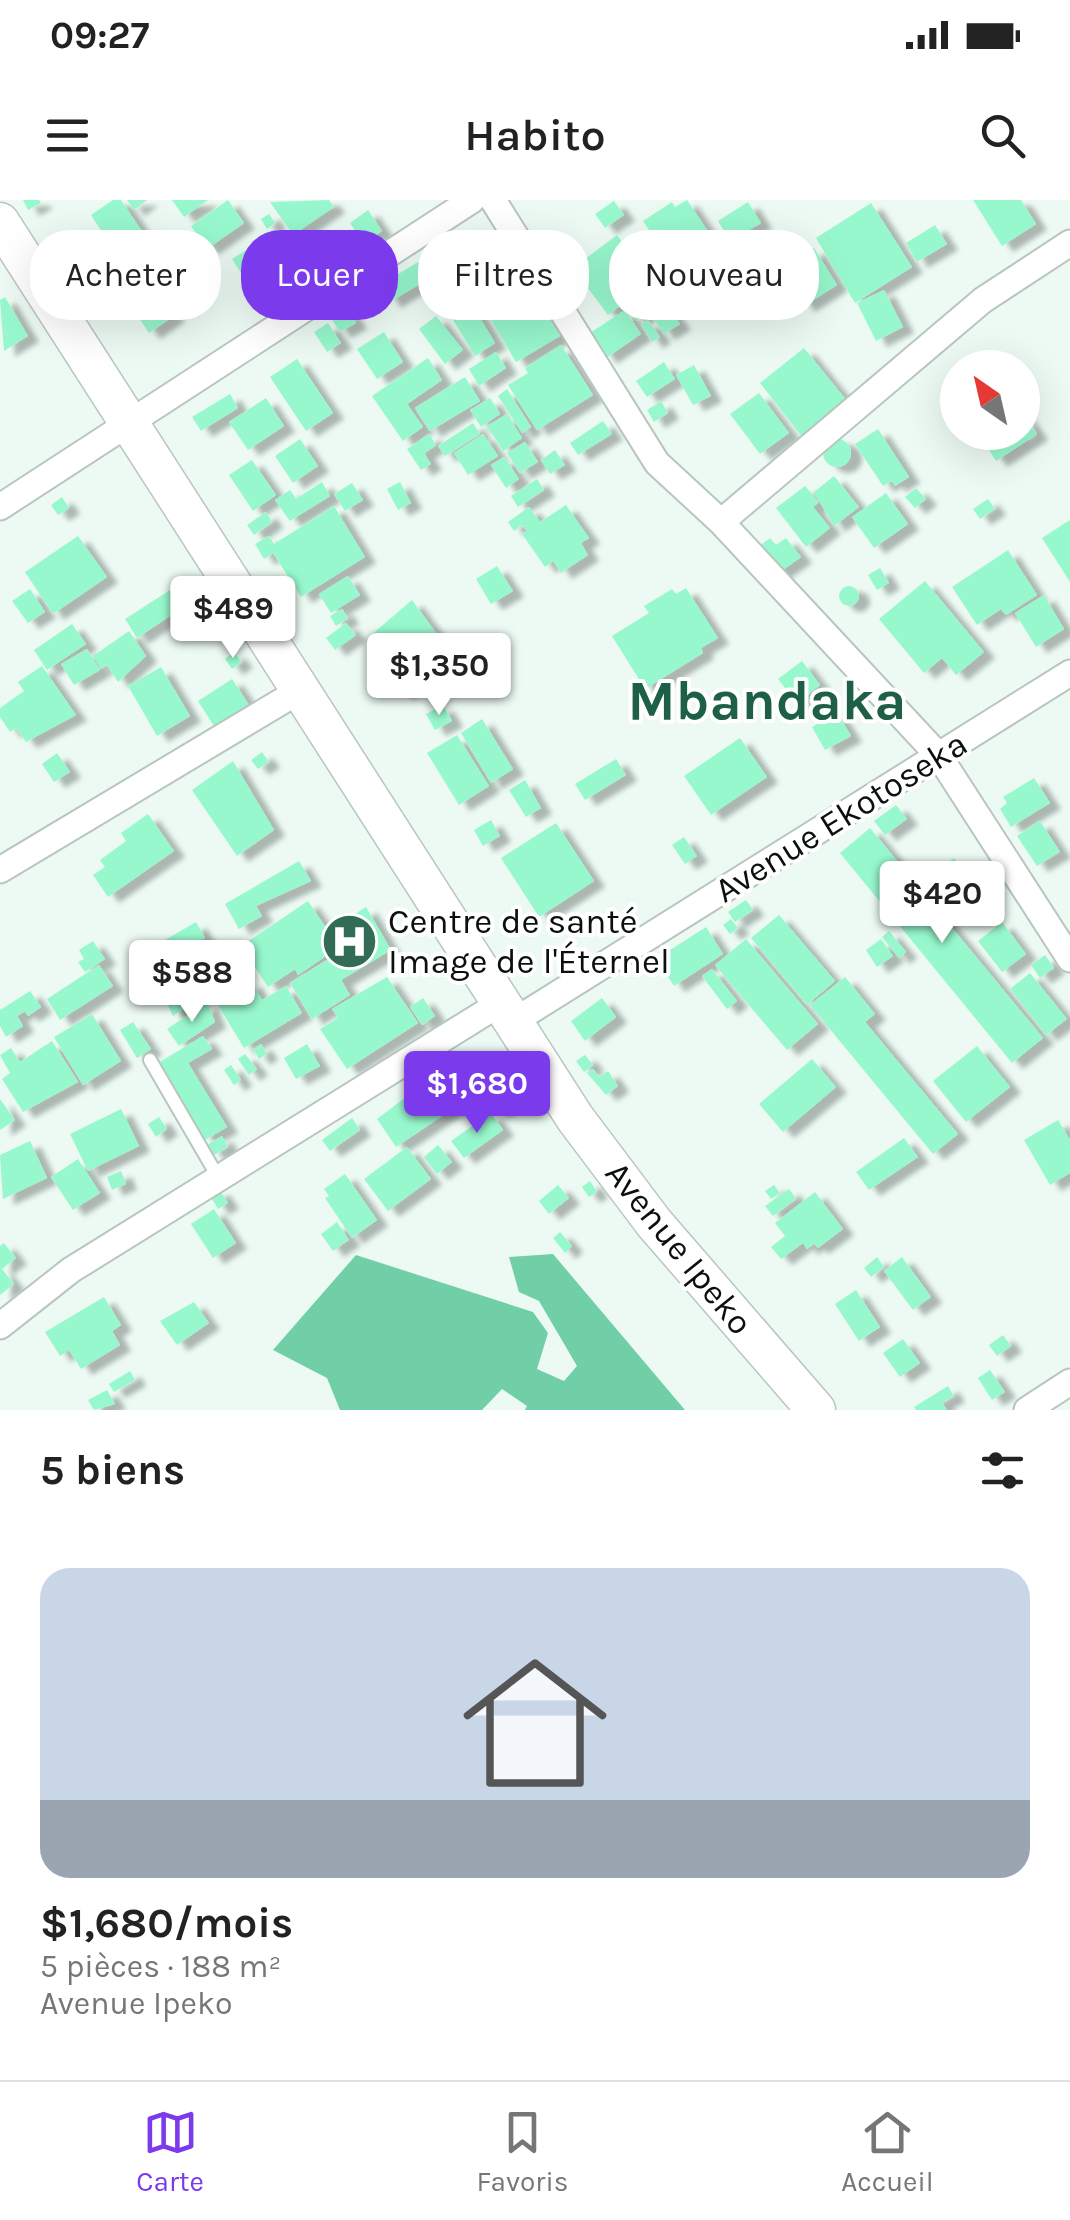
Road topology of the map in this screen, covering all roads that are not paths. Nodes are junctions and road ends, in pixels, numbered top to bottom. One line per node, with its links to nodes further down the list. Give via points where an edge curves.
1 (472, 200): 5 (street)
2 (493, 200): 7 (street, via 657,463)
3 (0, 222): 5 (street, Avenue Ipeko)
4 (1070, 243): 7 (street, via 983,300)
5 (129, 424): 6 (street); 9 (street, Avenue Ipeko)
6 (0, 506)
7 (721, 522): 10 (street)
8 (1070, 673): 10 (street, Avenue Ekotoseka)
9 (300, 691): 11 (street); 13 (street, Avenue Ipeko)
10 (939, 756): 12 (street); 13 (street, Avenue Ekotoseka)
11 (0, 870)
12 (1070, 959)
13 (504, 1014): 15 (street, Avenue Ekotoseka); 18 (street, Avenue Ipeko, via 654,1222)
14 (150, 1060): 15 (lane)
15 (218, 1178): 16 (street, Avenue Ekotoseka, via 72,1270)
16 (0, 1326)
17 (1070, 1382): 19 (street)
18 (816, 1410)
19 (1027, 1410)

